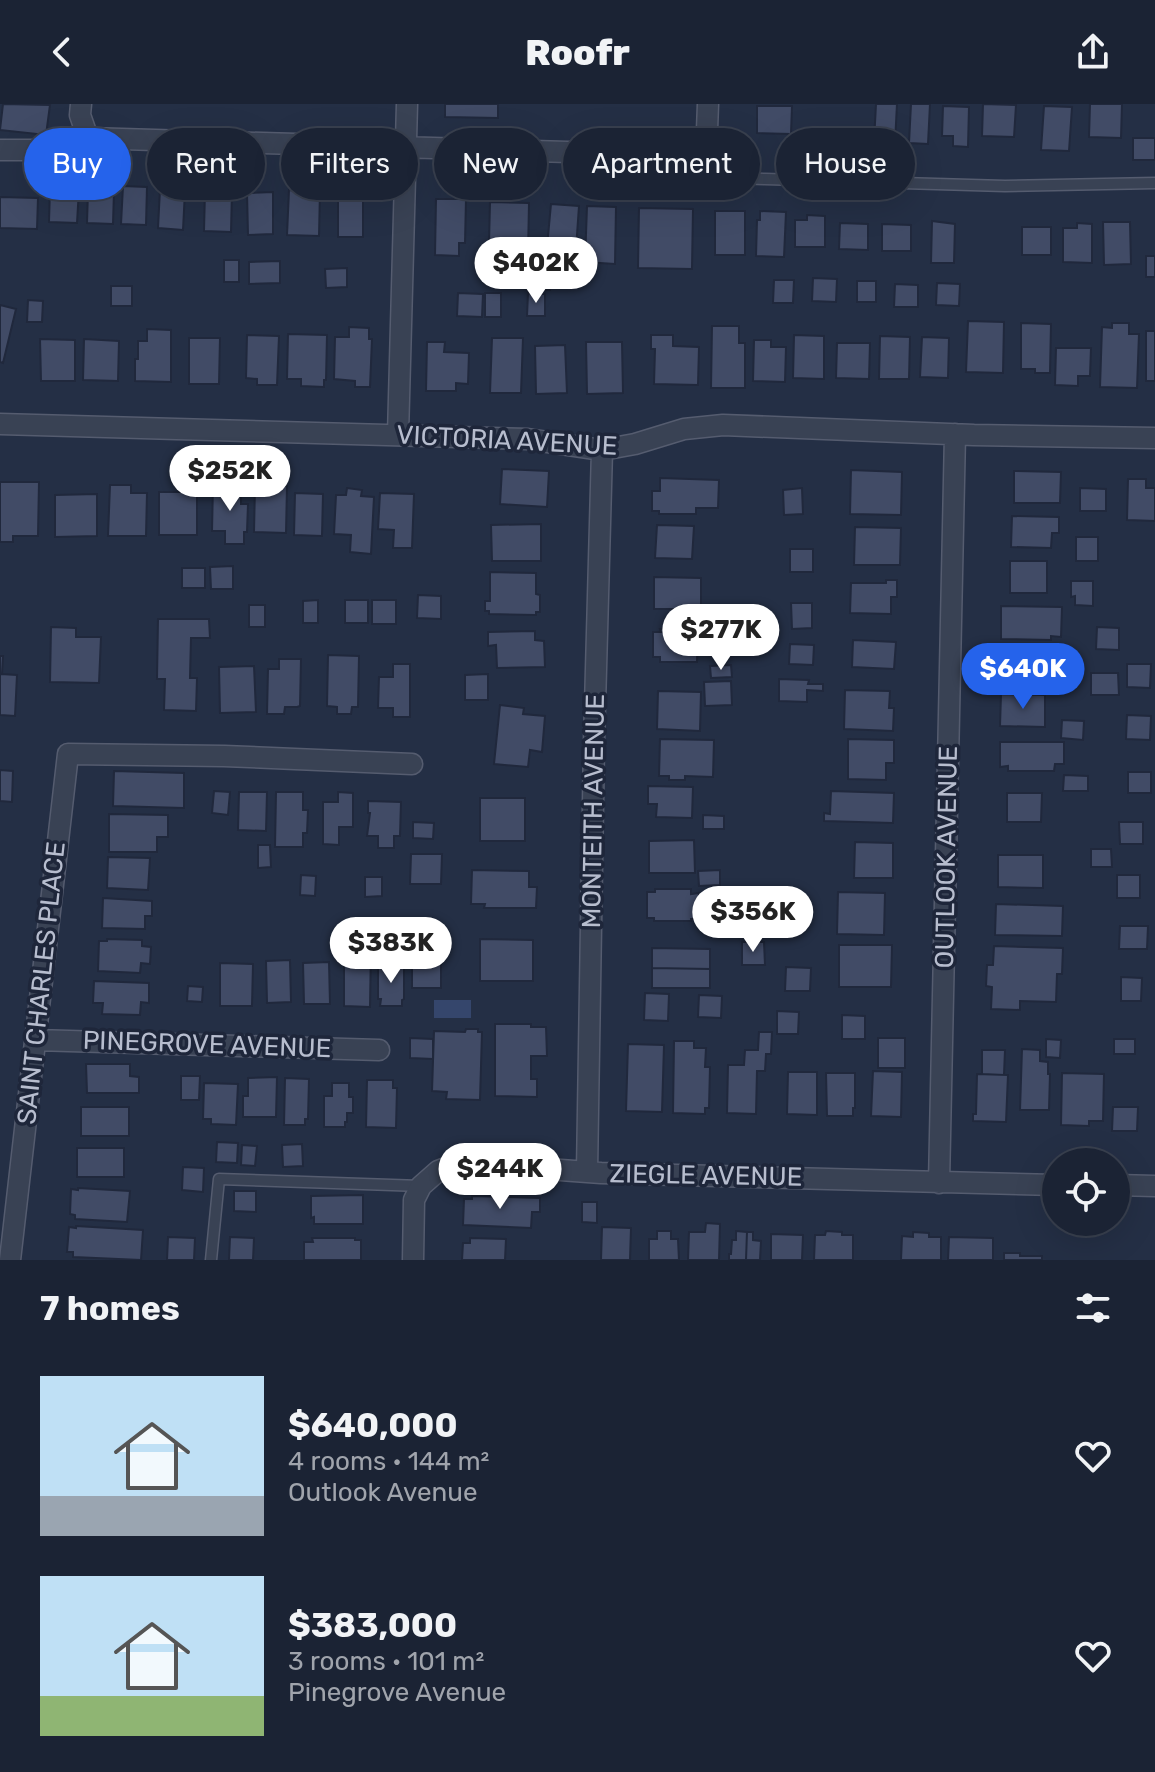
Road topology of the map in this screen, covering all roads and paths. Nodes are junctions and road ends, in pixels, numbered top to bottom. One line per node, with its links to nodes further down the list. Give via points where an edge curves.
1 (81, 104): 4 (street)
2 (407, 104): 5 (street)
3 (708, 104): 6 (street)
4 (85, 128)
5 (406, 128)
6 (707, 128)
7 (131, 139): 8 (street)
8 (281, 143)
9 (418, 147): 12 (street)
10 (0, 150): 11 (street)
11 (24, 150)
12 (563, 152)
13 (760, 179): 14 (lane, via 1005,186)
14 (1155, 183)
15 (404, 200): 18 (street)
16 (0, 424): 18 (street, VICTORIA AVENUE)
17 (955, 434): 19 (street, VICTORIA AVENUE); 20 (street, VICTORIA AVENUE, via 723,425); 25 (street, OUTLOOK AVENUE)
18 (398, 435): 20 (street, VICTORIA AVENUE, via 528,439)
19 (1155, 438)
20 (602, 450): 24 (street, MONTEITH AVENUE)
21 (412, 764): 22 (street, SAINT CHARLES PLACE, via 68,754)
22 (35, 1040): 23 (street, PINEGROVE AVENUE); 30 (street, SAINT CHARLES PLACE)
23 (379, 1050)
24 (587, 1172): 25 (street, ZIEGLE AVENUE); 28 (street, ZIEGLE AVENUE, via 456,1164)
25 (939, 1183): 26 (street, ZIEGLE AVENUE)
26 (1042, 1185)
27 (1130, 1185): 29 (street)
28 (421, 1186): 31 (lane, via 219,1179); 32 (street, via 414,1200)
29 (1155, 1186)
30 (10, 1260)
31 (211, 1260)
32 (413, 1260)

